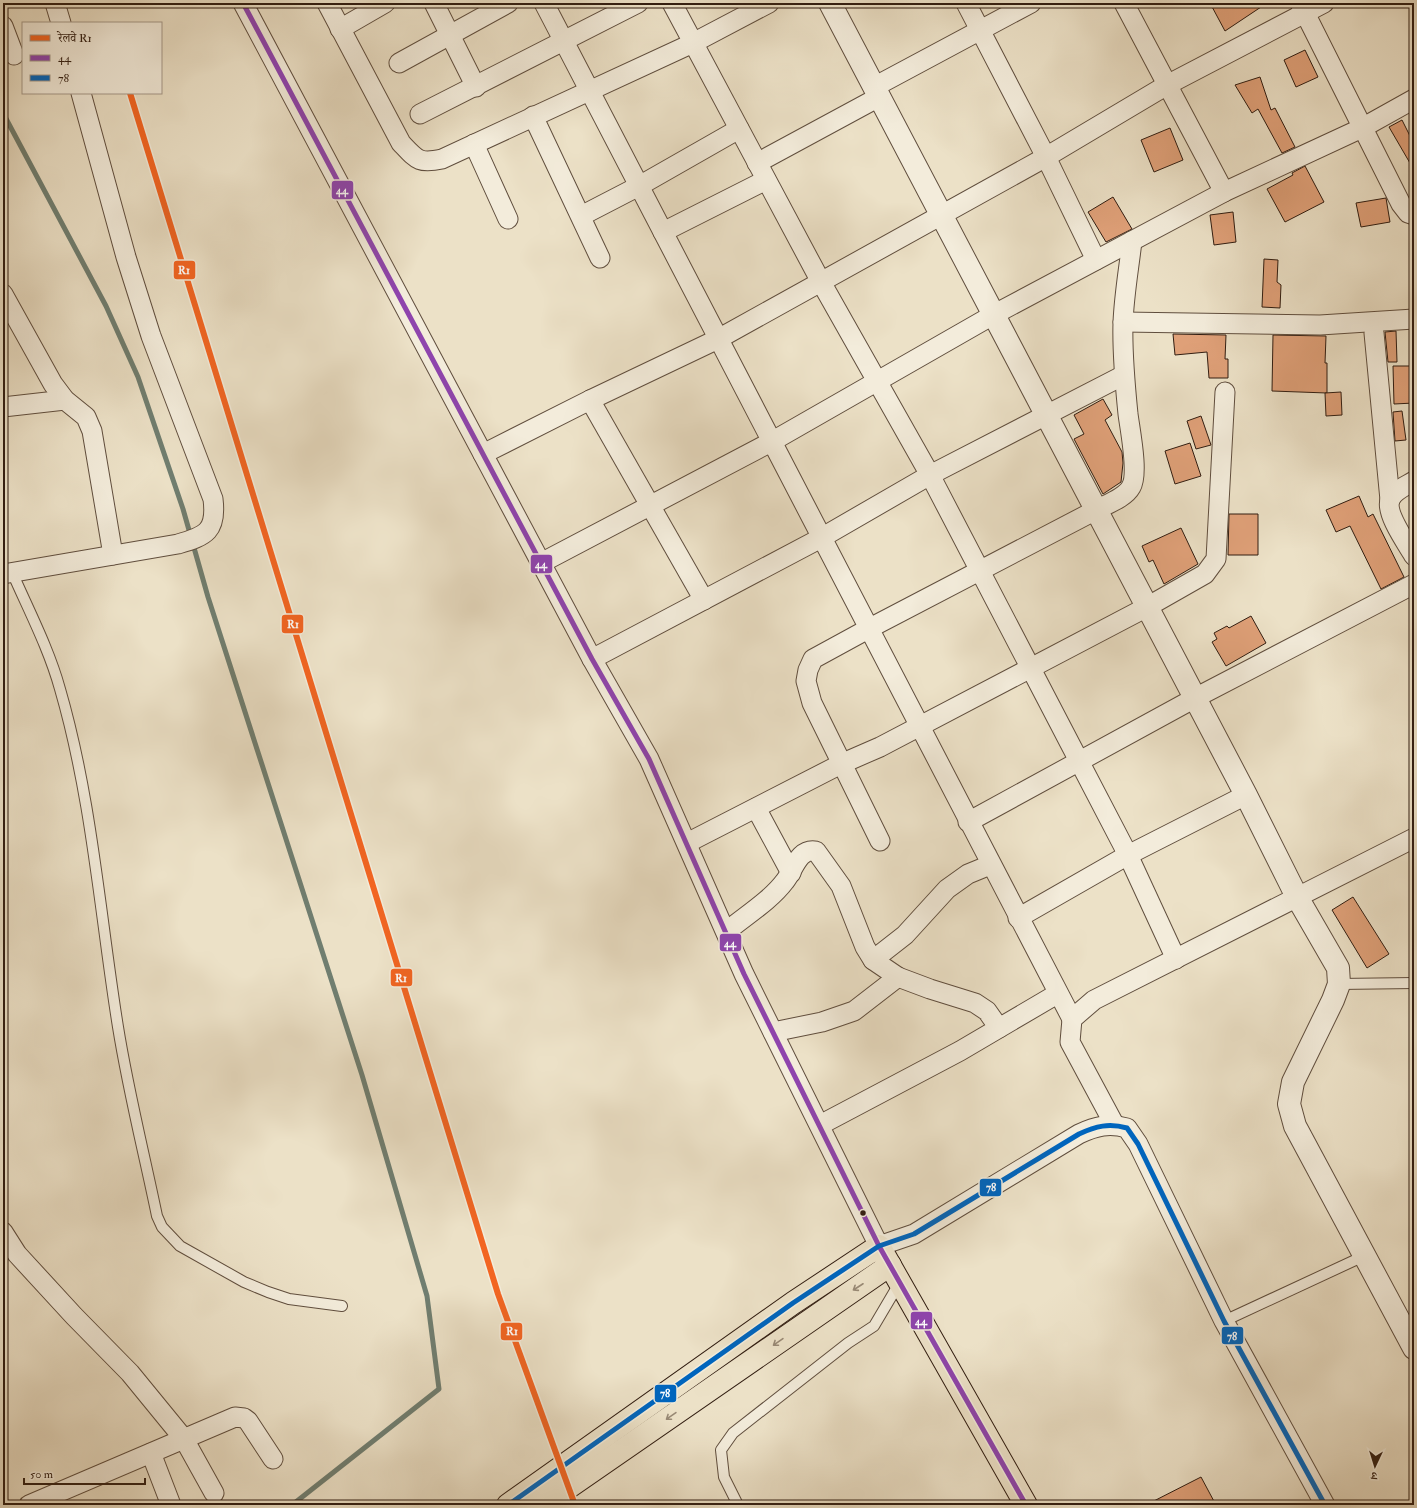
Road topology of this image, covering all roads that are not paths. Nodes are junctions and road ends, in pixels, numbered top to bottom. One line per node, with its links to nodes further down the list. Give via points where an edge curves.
1 (56, 3): 17 (street)
2 (243, 3): 65 (street)
3 (327, 3): 19 (street)
4 (385, 3): 19 (street)
5 (434, 3): 21 (street)
6 (508, 3): 21 (street)
7 (544, 3): 22 (street)
8 (638, 3): 22 (street)
9 (672, 3): 23 (street)
10 (769, 3): 23 (street)
11 (830, 3): 29 (street)
12 (966, 3): 20 (street)
13 (1031, 3): 20 (street)
14 (1124, 3): 26 (street)
15 (1324, 3): 16 (street)
16 (1303, 8): 26 (street); 34 (street)
17 (61, 22)
18 (3, 26): 24 (street)
19 (340, 29): 36 (street, via 401,144 414,157 426,162 436,160)
20 (981, 30): 29 (street); 37 (street)
21 (450, 35): 25 (street); 27 (street)
22 (564, 42): 27 (street); 28 (street)
23 (693, 43): 28 (street); 35 (street)
24 (14, 55)
25 (399, 63)
26 (1167, 85): 37 (street); 41 (street)
27 (476, 87): 32 (street)
28 (589, 91): 33 (street); 40 (street)
29 (877, 92): 38 (street); 44 (street)
30 (81, 94): 72 (street, via 126,257 147,322 213,499 215,513 212,524 201,537 178,544)
31 (1414, 99): 34 (street)
32 (420, 114)
33 (533, 116): 36 (street); 43 (street)
34 (1362, 128): 41 (street); 42 (street, via 1401,204)
35 (739, 129): 38 (street); 40 (street)
36 (474, 144): 45 (street)
37 (1046, 157): 44 (street); 49 (street)
38 (757, 163): 39 (street)
39 (766, 180): 46 (street); 50 (street)
40 (639, 186): 43 (street); 46 (street)
41 (1224, 192): 47 (street)
42 (1414, 215)
43 (582, 216): 48 (street)
44 (940, 216): 50 (street); 52 (street)
45 (508, 219)
46 (663, 232): 56 (street)
47 (1132, 241): 49 (street); 54 (street)
48 (600, 258)
49 (1096, 260): 52 (street)
50 (821, 282): 56 (street); 58 (street)
51 (5, 302): 60 (street)
52 (993, 314): 58 (street); 63 (street)
53 (1414, 319): 54 (street, via 1320,325)
54 (1123, 322): 57 (street)
55 (1374, 333): 68 (street)
56 (718, 339): 61 (street); 64 (street)
57 (1124, 375): 63 (street); 70 (street, via 1134,477 1131,487 1124,495)
58 (876, 383): 64 (street); 66 (street)
59 (1225, 392): 79 (street, via 1216,559 1205,574)
60 (65, 400): 62 (street); 72 (street, via 86,417 92,431)
61 (590, 400): 65 (street); 69 (street)
62 (3, 407)
63 (1047, 416): 66 (street); 70 (street)
64 (771, 442): 69 (street); 71 (street)
65 (483, 454): 74 (street)
66 (930, 475): 71 (street); 75 (street)
67 (1414, 481): 68 (street, via 1400,489)
68 (1390, 500): 73 (street, via 1389,511)
69 (650, 504): 74 (street); 78 (street)
70 (1096, 510): 75 (street); 79 (street)
71 (821, 538): 78 (street); 80 (street)
72 (112, 555): 76 (street)
73 (1414, 556)
74 (541, 563): 81 (street)
75 (980, 571): 80 (street); 82 (street)
76 (8, 573): 115 (lane, via 48,656 68,719 84,795 118,1028 157,1216 162,1227 180,1246 244,1282 289,1299)
77 (1414, 584): 83 (street)
78 (704, 600): 81 (street)
79 (1147, 607): 82 (street); 83 (street)
80 (868, 629): 84 (street); 86 (street, via 813,659 808,670 806,681 812,703)
81 (592, 659): 92 (street, via 649,758)
82 (1031, 668): 84 (street); 85 (street)
83 (1195, 698): 85 (street); 87 (street)
84 (919, 727): 86 (street); 89 (street)
85 (1079, 762): 89 (street); 93 (street)
86 (841, 764): 88 (street); 91 (street)
87 (1246, 795): 93 (street); 96 (street)
88 (756, 808): 92 (street); 95 (street)
89 (968, 822): 94 (street)
90 (1414, 838): 96 (street)
91 (880, 841)
92 (687, 843): 98 (street)
93 (1128, 855): 97 (street); 99 (street)
94 (990, 864): 97 (street); 100 (street, via 968,874 947,889 905,935)
95 (791, 873): 98 (street, via 777,891); 100 (street, via 803,853 816,851 841,886 865,947)
96 (1297, 897): 99 (street); 103 (street, via 1338,968)
97 (1018, 918): 104 (street)
98 (726, 932): 107 (street)
99 (1176, 959): 105 (street, via 1094,1000)
100 (874, 960): 101 (street)
101 (898, 977): 106 (street, via 975,1003 987,1011); 107 (street, via 854,1011 822,1022)
102 (1414, 983): 103 (lane)
103 (1339, 984): 113 (street, via 1293,1082 1289,1104 1295,1126)
104 (1057, 994): 105 (street); 106 (street)
105 (1072, 1020): 108 (street, via 1070,1042)
106 (1000, 1028): 109 (street)
107 (773, 1032): 109 (street)
108 (1114, 1124): 111 (street, via 1096,1126 1079,1134); 116 (street, via 1127,1128 1138,1144)
109 (820, 1125): 112 (street)
110 (3, 1232): 118 (street, via 17,1254 130,1373)
111 (914, 1234): 112 (street); 114 (street)
112 (879, 1246): 114 (main road); 124 (main road, via 793,1303)
113 (1364, 1256): 116 (lane); 117 (street)
114 (895, 1274): 125 (main road, one-way to 125, via 810,1320); 126 (lane, via 874,1326 848,1343 733,1432 721,1450 724,1477); 127 (main road)
115 (342, 1306)
116 (1224, 1321): 128 (street)
117 (1414, 1348)
118 (184, 1439): 119 (street); 120 (street, via 235,1417 244,1418); 121 (street)
119 (151, 1453): 122 (street); 123 (street)
120 (273, 1459)
121 (214, 1492)
122 (29, 1505)
123 (171, 1505)
124 (508, 1505)
125 (543, 1505)
126 (738, 1505)
127 (1026, 1505)
128 (1325, 1505)

